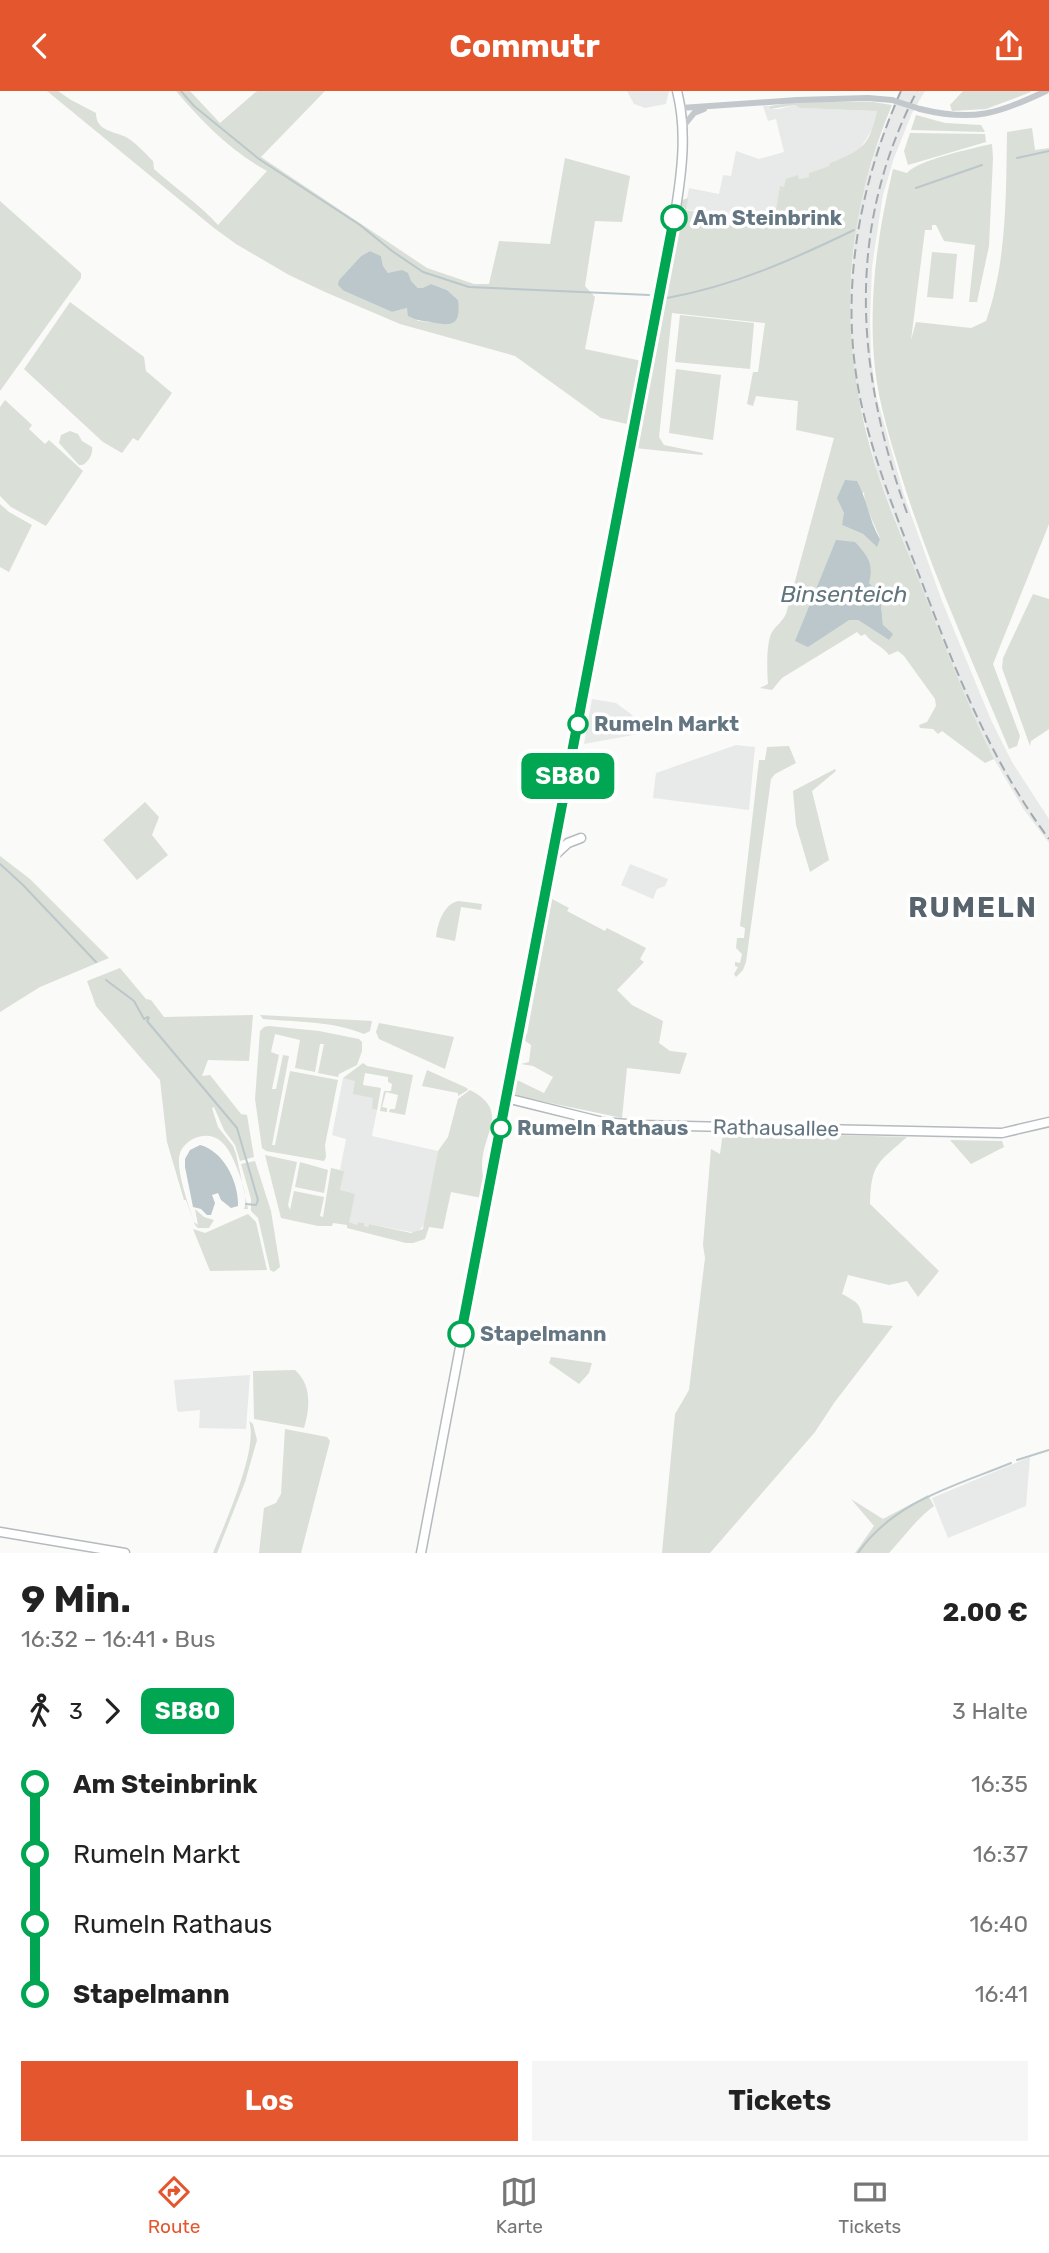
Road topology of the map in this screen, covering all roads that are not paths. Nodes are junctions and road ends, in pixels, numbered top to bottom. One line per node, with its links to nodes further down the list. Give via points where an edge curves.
1 (677, 91): 4 (main road)
2 (1046, 91): 3 (street, bridge, via 994,113 956,116 869,98)
3 (722, 106): 4 (street); 5 (street, via 694,113)
4 (681, 108): 5 (main road)
5 (682, 128): 7 (main road, via 682,166 659,296)
6 (581, 838): 7 (main road)
7 (552, 858): 8 (main road)
8 (506, 1098): 9 (main road, Rathausallee, via 603,1122 639,1125 1002,1133); 12 (main road)
9 (1049, 1124)
10 (0, 1532): 11 (main road)
11 (125, 1553)
12 (421, 1553)

